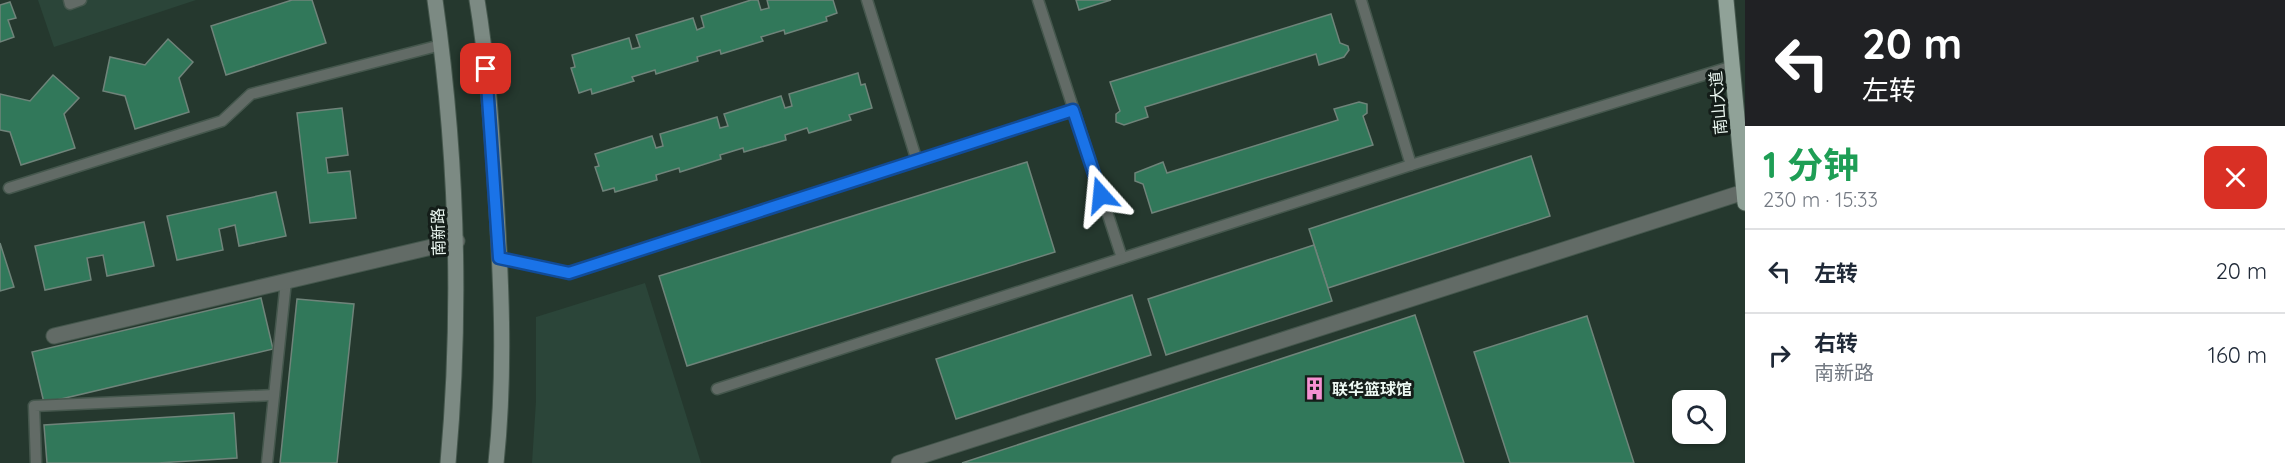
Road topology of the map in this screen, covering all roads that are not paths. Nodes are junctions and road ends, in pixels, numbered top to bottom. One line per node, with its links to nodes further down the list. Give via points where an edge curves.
1 (69, 0): 2 (lane)
2 (81, 0)
3 (435, 0): 9 (main road, 南新路)
4 (477, 0): 17 (main road, via 486,69)
5 (867, 0): 12 (lane)
6 (1038, 0): 11 (lane)
7 (1361, 0): 13 (lane)
8 (1726, 0): 10 (main road, 南山大道)
9 (441, 45): 14 (lane, via 251,94 222,121); 16 (main road, 南新路)
10 (1733, 66): 13 (lane); 15 (main road, 南山大道)
11 (1073, 110): 12 (lane); 18 (lane)
12 (917, 161): 17 (lane, via 569,273)
13 (1411, 165): 18 (lane)
14 (9, 188)
15 (1744, 197): 27 (street)
16 (457, 241): 19 (street); 25 (main road, 南新路, via 457,338)
17 (499, 258): 26 (main road)
18 (1122, 258): 21 (lane)
19 (286, 281): 20 (street); 22 (lane)
20 (54, 336)
21 (717, 389)
22 (274, 395): 23 (lane, via 34,406); 24 (lane)
23 (36, 463)
24 (267, 463)
25 (448, 463)
26 (496, 463)
27 (899, 463)

